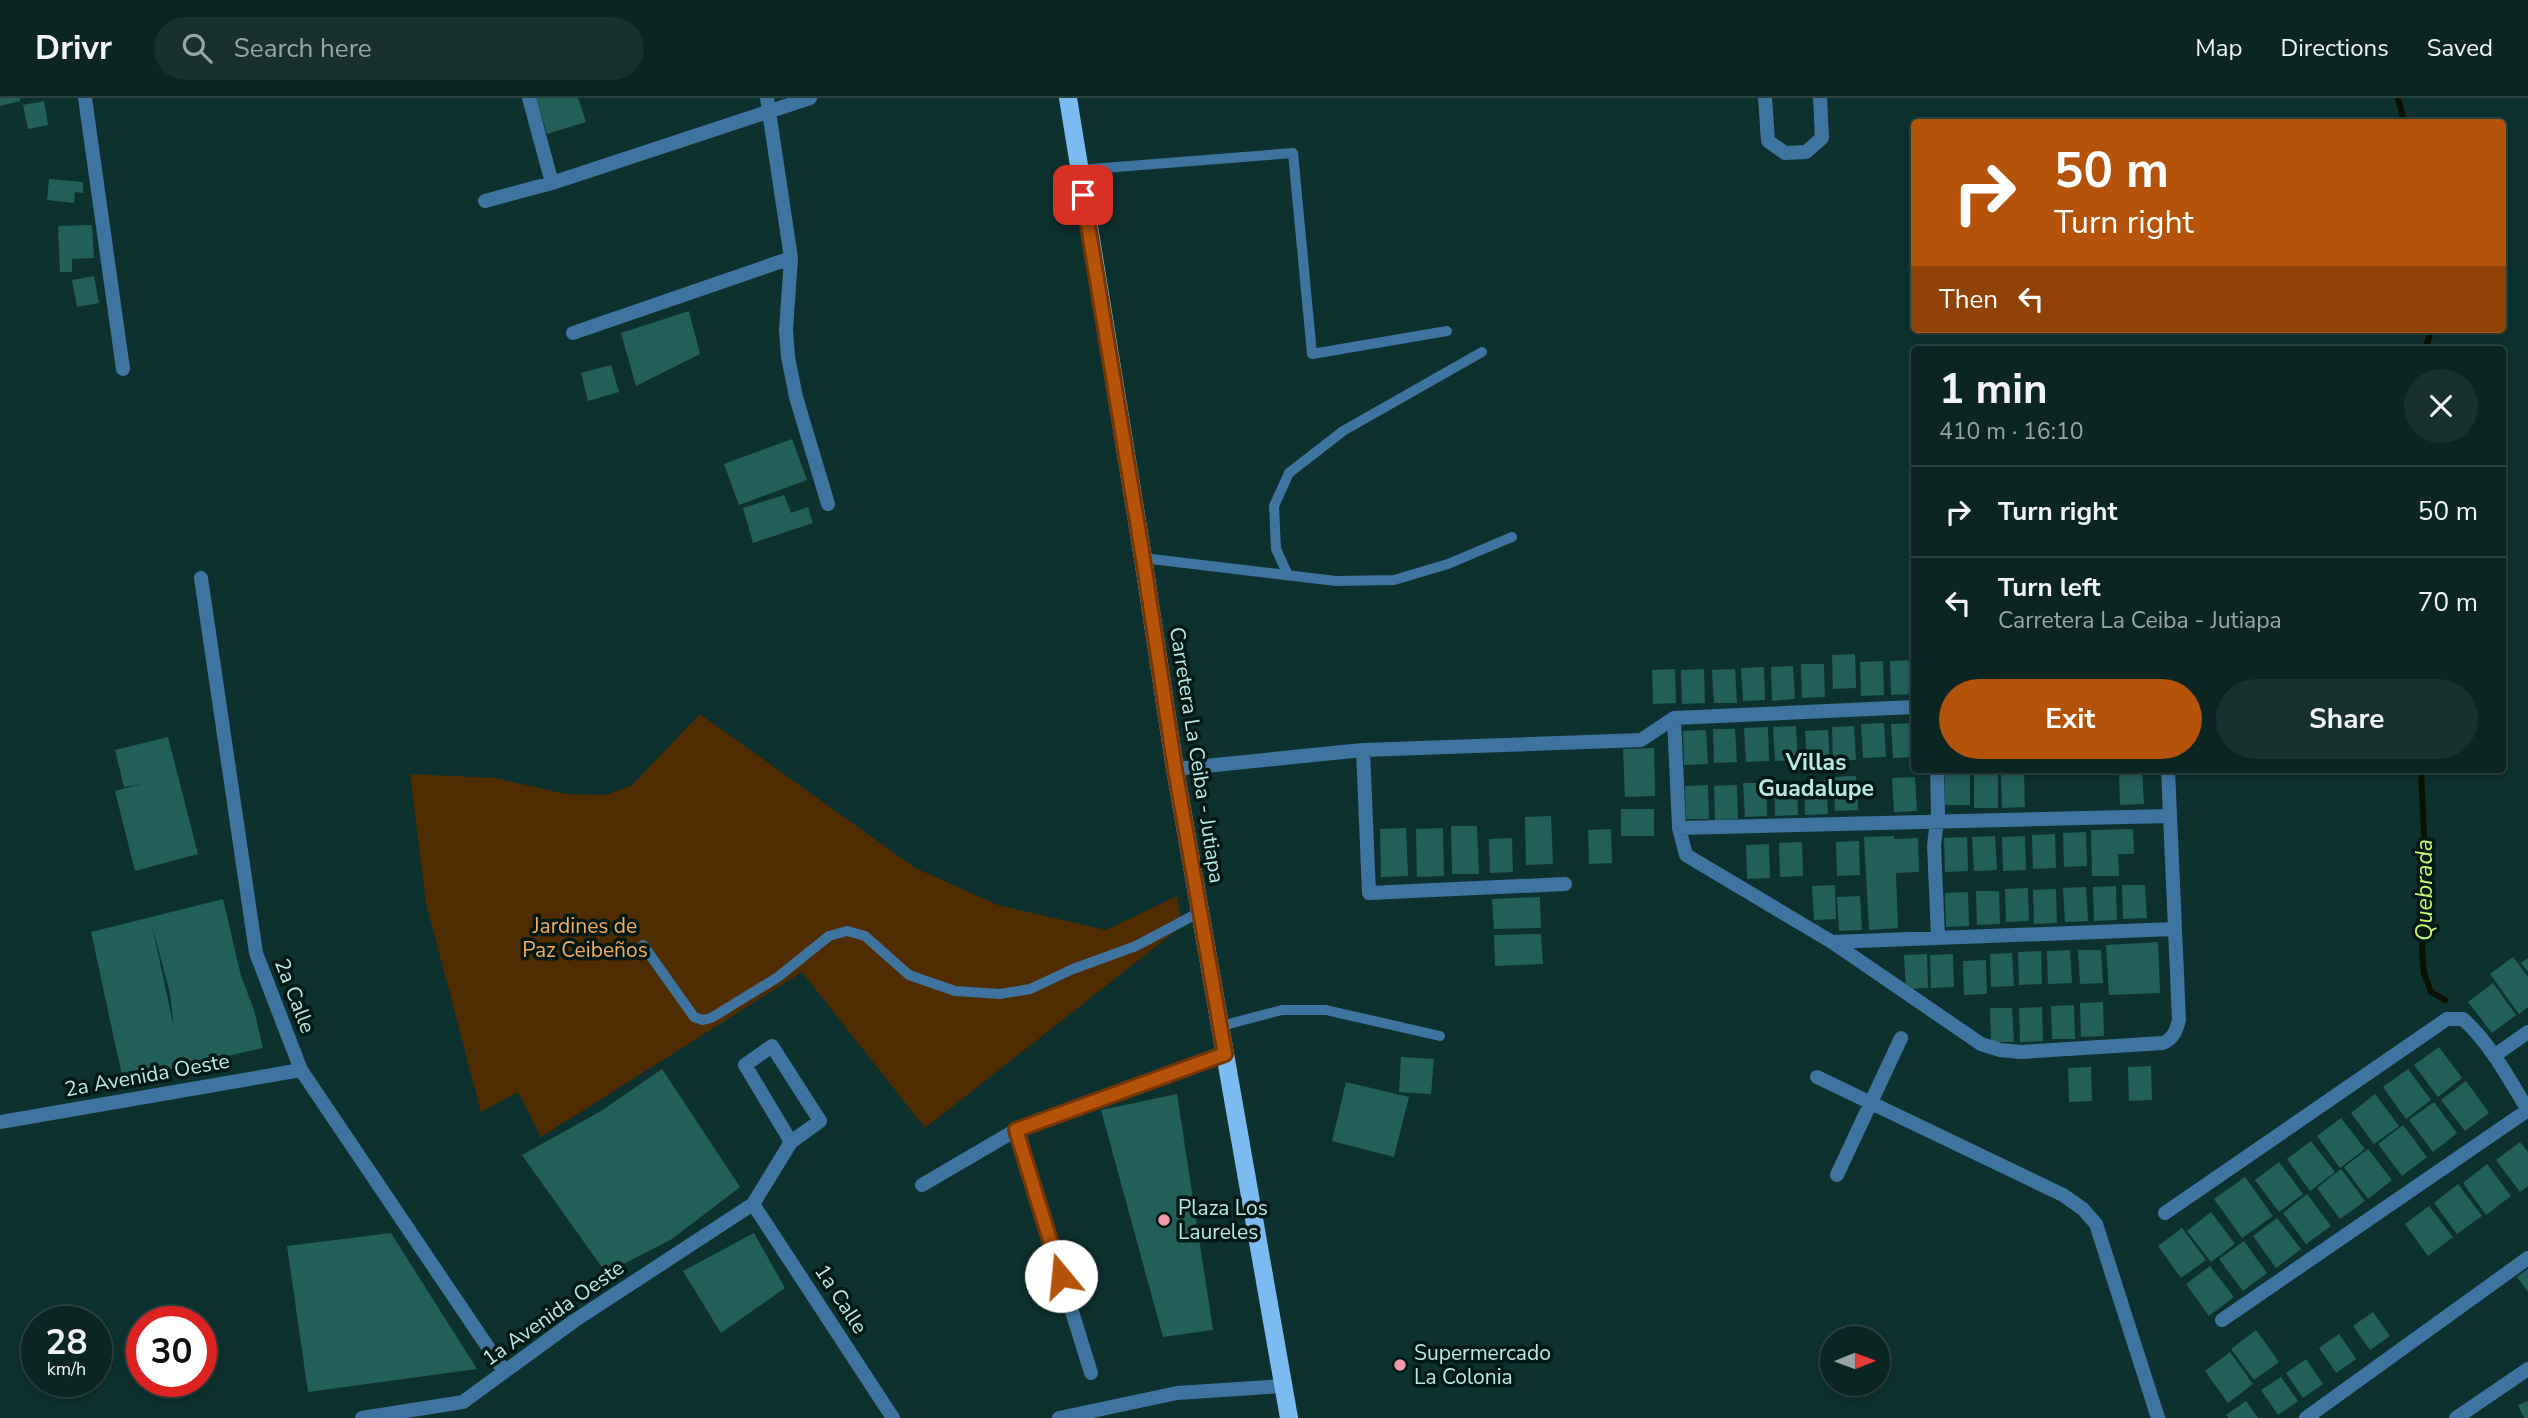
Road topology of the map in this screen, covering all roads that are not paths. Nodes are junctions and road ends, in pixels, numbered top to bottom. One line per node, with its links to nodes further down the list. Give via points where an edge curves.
1 (85, 98): 15 (street)
2 (528, 98): 9 (street)
3 (810, 98): 7 (street)
4 (1068, 98): 8 (main road, Carretera La Ceiba - Jutiapa)
5 (1765, 98): 6 (street, via 1768,141 1784,153 1806,152 1822,138)
6 (1820, 98)
7 (769, 104): 9 (street); 11 (street)
8 (1078, 170): 12 (lane, via 1293,153 1312,354); 18 (main road, Carretera La Ceiba - Jutiapa)
9 (552, 183): 10 (street)
10 (485, 201)
11 (790, 258): 13 (street); 16 (street, via 788,357)
12 (1447, 331)
13 (573, 333)
14 (1482, 352): 19 (lane, via 1343,431 1289,473 1274,506 1276,549)
15 (123, 369)
16 (828, 503)
17 (1512, 537): 19 (lane, via 1448,565 1394,580 1336,581)
18 (1143, 558): 19 (lane); 24 (main road, Carretera La Ceiba - Jutiapa)
19 (1288, 575)
20 (201, 578): 42 (street, 2a Calle, via 256,953)
21 (1911, 707): 22 (street)
22 (1674, 719): 23 (street, via 1641,740); 29 (street)
23 (1363, 750): 24 (street); 30 (street, via 1369,893)
24 (1175, 769): 31 (main road, Carretera La Ceiba - Jutiapa)
25 (1937, 773): 28 (street)
26 (2168, 773): 27 (street)
27 (2169, 816): 28 (street); 32 (street)
28 (1936, 823): 29 (street); 33 (street)
29 (1679, 828): 34 (street, via 1686,855)
30 (1565, 884)
31 (1200, 912): 35 (lane, via 1136,946 1030,989 1000,993 955,991 909,975 865,936 847,931 829,936 778,977 703,1020 694,1017); 36 (main road, Carretera La Ceiba - Jutiapa)
32 (2175, 929): 33 (street); 34 (street, via 2179,1020 2171,1039 2021,1052 1981,1044)
33 (1938, 937): 34 (street)
34 (1832, 942)
35 (643, 944)
36 (1221, 1026): 38 (lane, via 1282,1010 1326,1010); 40 (main road, Carretera La Ceiba - Jutiapa)
37 (2528, 1032): 41 (street)
38 (1440, 1036)
39 (1902, 1038): 44 (street)
40 (1225, 1054): 47 (street); 58 (main road, Carretera La Ceiba - Jutiapa)
41 (2494, 1056): 45 (street); 52 (street, via 2463,1019 2447,1019)
42 (301, 1070): 46 (street, 2a Avenida Oeste); 56 (street, 2a Calle)
43 (1817, 1077): 44 (street)
44 (1871, 1103): 49 (street); 63 (street, via 2063,1195 2083,1209 2095,1224)
45 (2528, 1110): 54 (street)
46 (0, 1122)
47 (1016, 1130): 50 (street); 57 (street)
48 (791, 1142): 48 (street, via 745,1065 772,1046 820,1121); 51 (street)
49 (1837, 1175)
50 (922, 1185)
51 (753, 1204): 56 (street, 1a Avenida Oeste); 60 (street, 1a Calle)
52 (2165, 1213)
53 (2528, 1258): 64 (street)
54 (2222, 1320)
55 (2528, 1369): 65 (street)
56 (504, 1371): 59 (street, 1a Avenida Oeste, via 464,1402)
57 (1091, 1373)
58 (1283, 1386): 61 (street, via 1177,1393); 62 (main road, Carretera La Ceiba - Jutiapa)
59 (362, 1418)
60 (893, 1418)
61 (1059, 1418)
62 (1289, 1418)
63 (2158, 1418)
64 (2306, 1418)
65 (2456, 1418)

